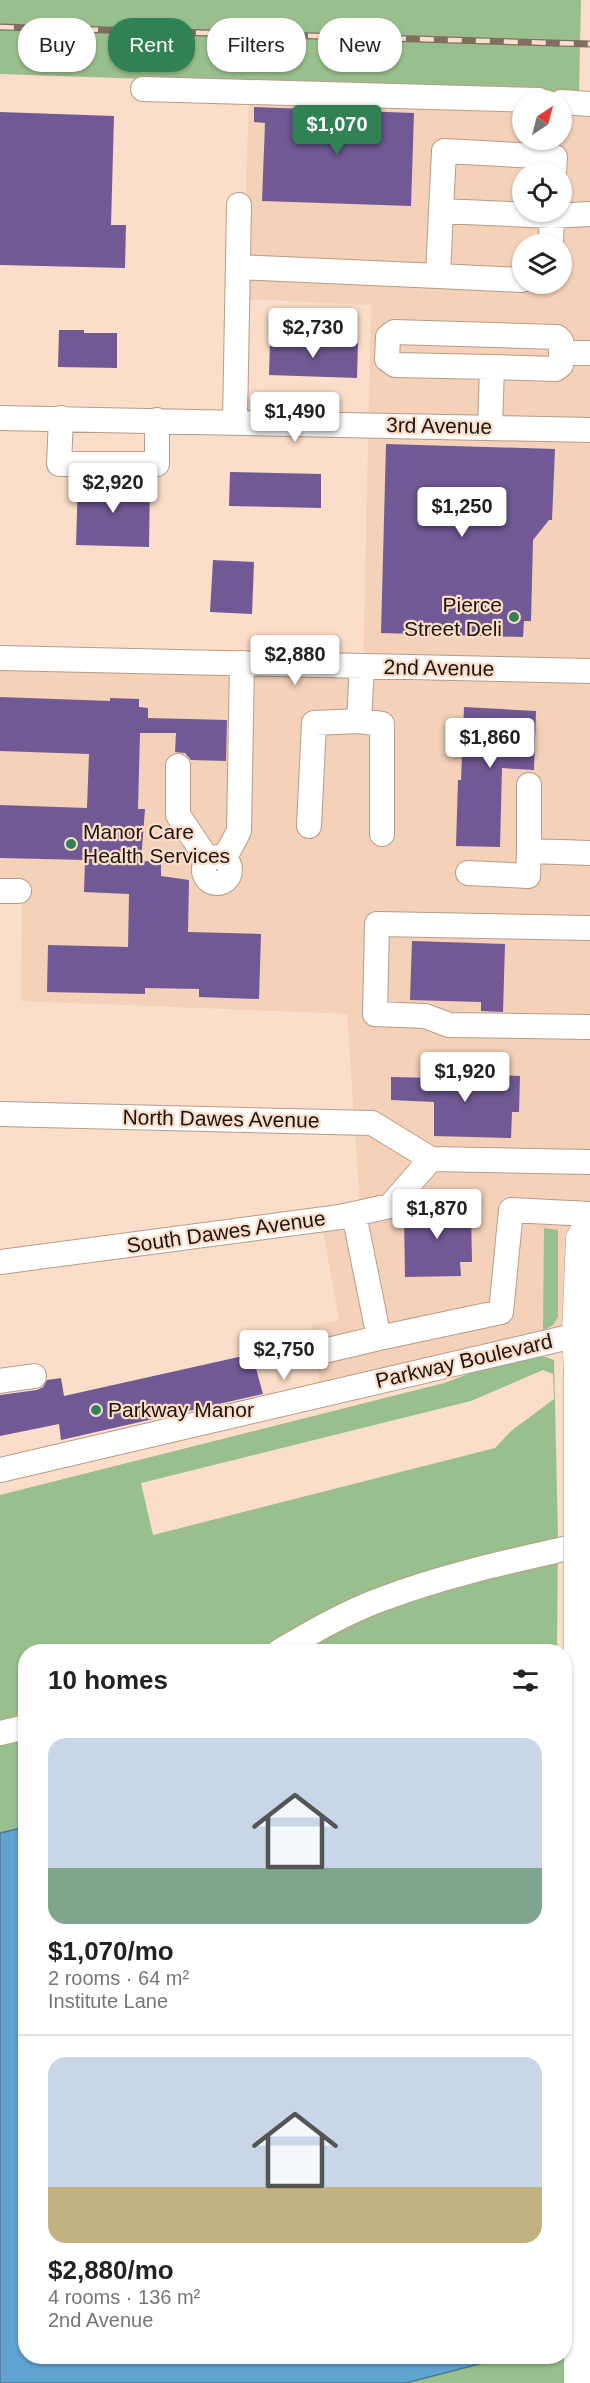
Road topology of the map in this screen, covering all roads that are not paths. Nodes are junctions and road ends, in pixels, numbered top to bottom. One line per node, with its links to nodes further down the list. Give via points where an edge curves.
1 (143, 89): 2 (street)
2 (512, 99)
3 (572, 103): 4 (street)
4 (590, 104)
5 (555, 162): 7 (street, via 555,157 444,152)
6 (239, 205): 11 (street)
7 (441, 211): 8 (street); 12 (street)
8 (512, 213)
9 (572, 214): 10 (street)
10 (590, 214)
11 (238, 267): 12 (street); 20 (street)
12 (438, 276): 13 (street)
13 (512, 280)
14 (561, 353): 15 (street); 16 (street, via 561,365 556,369); 16 (street, via 557,337 394,332 388,337 387,358 395,365)
15 (590, 353)
16 (492, 367): 21 (street)
17 (0, 418): 18 (street, 3rd Avenue)
18 (61, 418): 19 (street, 3rd Avenue); 19 (street, via 59,464 157,464)
19 (157, 420): 20 (street, 3rd Avenue)
20 (235, 421): 21 (street, 3rd Avenue)
21 (490, 427): 22 (street, 3rd Avenue)
22 (590, 430)
23 (0, 658): 24 (street, 2nd Avenue)
24 (242, 663): 25 (street, 2nd Avenue); 28 (street, via 239,831 216,860 178,815)
25 (362, 666): 26 (street, 2nd Avenue); 27 (street)
26 (590, 671)
27 (360, 721): 30 (street, via 314,723); 31 (street, via 382,724)
28 (178, 766)
29 (529, 785): 32 (street)
30 (309, 826)
31 (381, 834)
32 (529, 851): 33 (street); 34 (street, via 528,876)
33 (590, 853)
34 (468, 873)
35 (590, 928): 36 (street, via 377,924 375,1014 425,1016 449,1025)
36 (590, 1027)
37 (0, 1114): 38 (street, North Dawes Avenue, via 372,1123)
38 (431, 1159): 39 (street); 40 (street, South Dawes Avenue, via 390,1206)
39 (590, 1162)
40 (354, 1214): 43 (street, South Dawes Avenue); 45 (street)
41 (590, 1214): 45 (street, via 511,1210 501,1312)
42 (590, 1225): 44 (main road, via 582,1239)
43 (0, 1262)
44 (578, 1335): 49 (street, Parkway Boulevard); 54 (main road, bridge)
45 (379, 1338): 46 (street)
46 (328, 1350)
47 (34, 1376): 48 (street)
48 (0, 1381)
49 (0, 1470)
50 (590, 1543): 51 (street, via 469,1571 384,1598)
51 (291, 1644)
52 (18, 1729): 53 (street)
53 (0, 1733)
54 (580, 2383)

